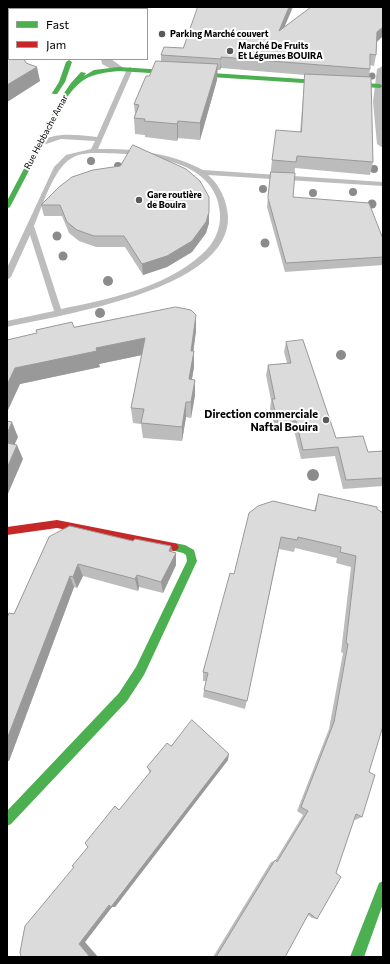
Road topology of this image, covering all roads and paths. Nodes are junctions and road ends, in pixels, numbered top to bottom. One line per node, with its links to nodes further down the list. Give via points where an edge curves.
1 (103, 60): 4 (street)
2 (105, 60): 5 (street, via 109,65)
3 (66, 62): 4 (street); 9 (street, Rue Hebbache Amar)
4 (94, 64): 7 (street, Rue Hebbache Amar)
5 (124, 69): 7 (street, via 94,72); 8 (street); 10 (lane)
6 (383, 69): 8 (street)
7 (73, 84): 11 (street, Rue Hebbache Amar)
8 (380, 86): 12 (street)
9 (52, 100)
10 (98, 139): 11 (lane, via 60,136); 13 (lane)
11 (40, 144): 16 (street, Rue Hebbache Amar)
12 (383, 144)
13 (94, 150): 14 (lane, via 162,157 184,163); 17 (lane, via 70,156 59,164)
14 (201, 172): 15 (lane); 19 (lane, via 223,202 224,219 219,239 204,257 184,272 155,286)
15 (383, 184)
16 (7, 207)
17 (30, 225): 18 (lane); 19 (lane)
18 (7, 277)
19 (58, 312): 20 (lane)
20 (7, 324)
21 (7, 531): 22 (street, via 58,524 185,549 191,553 192,561 140,671 123,696)
22 (7, 820)
23 (383, 887): 24 (street)
24 (357, 957)

